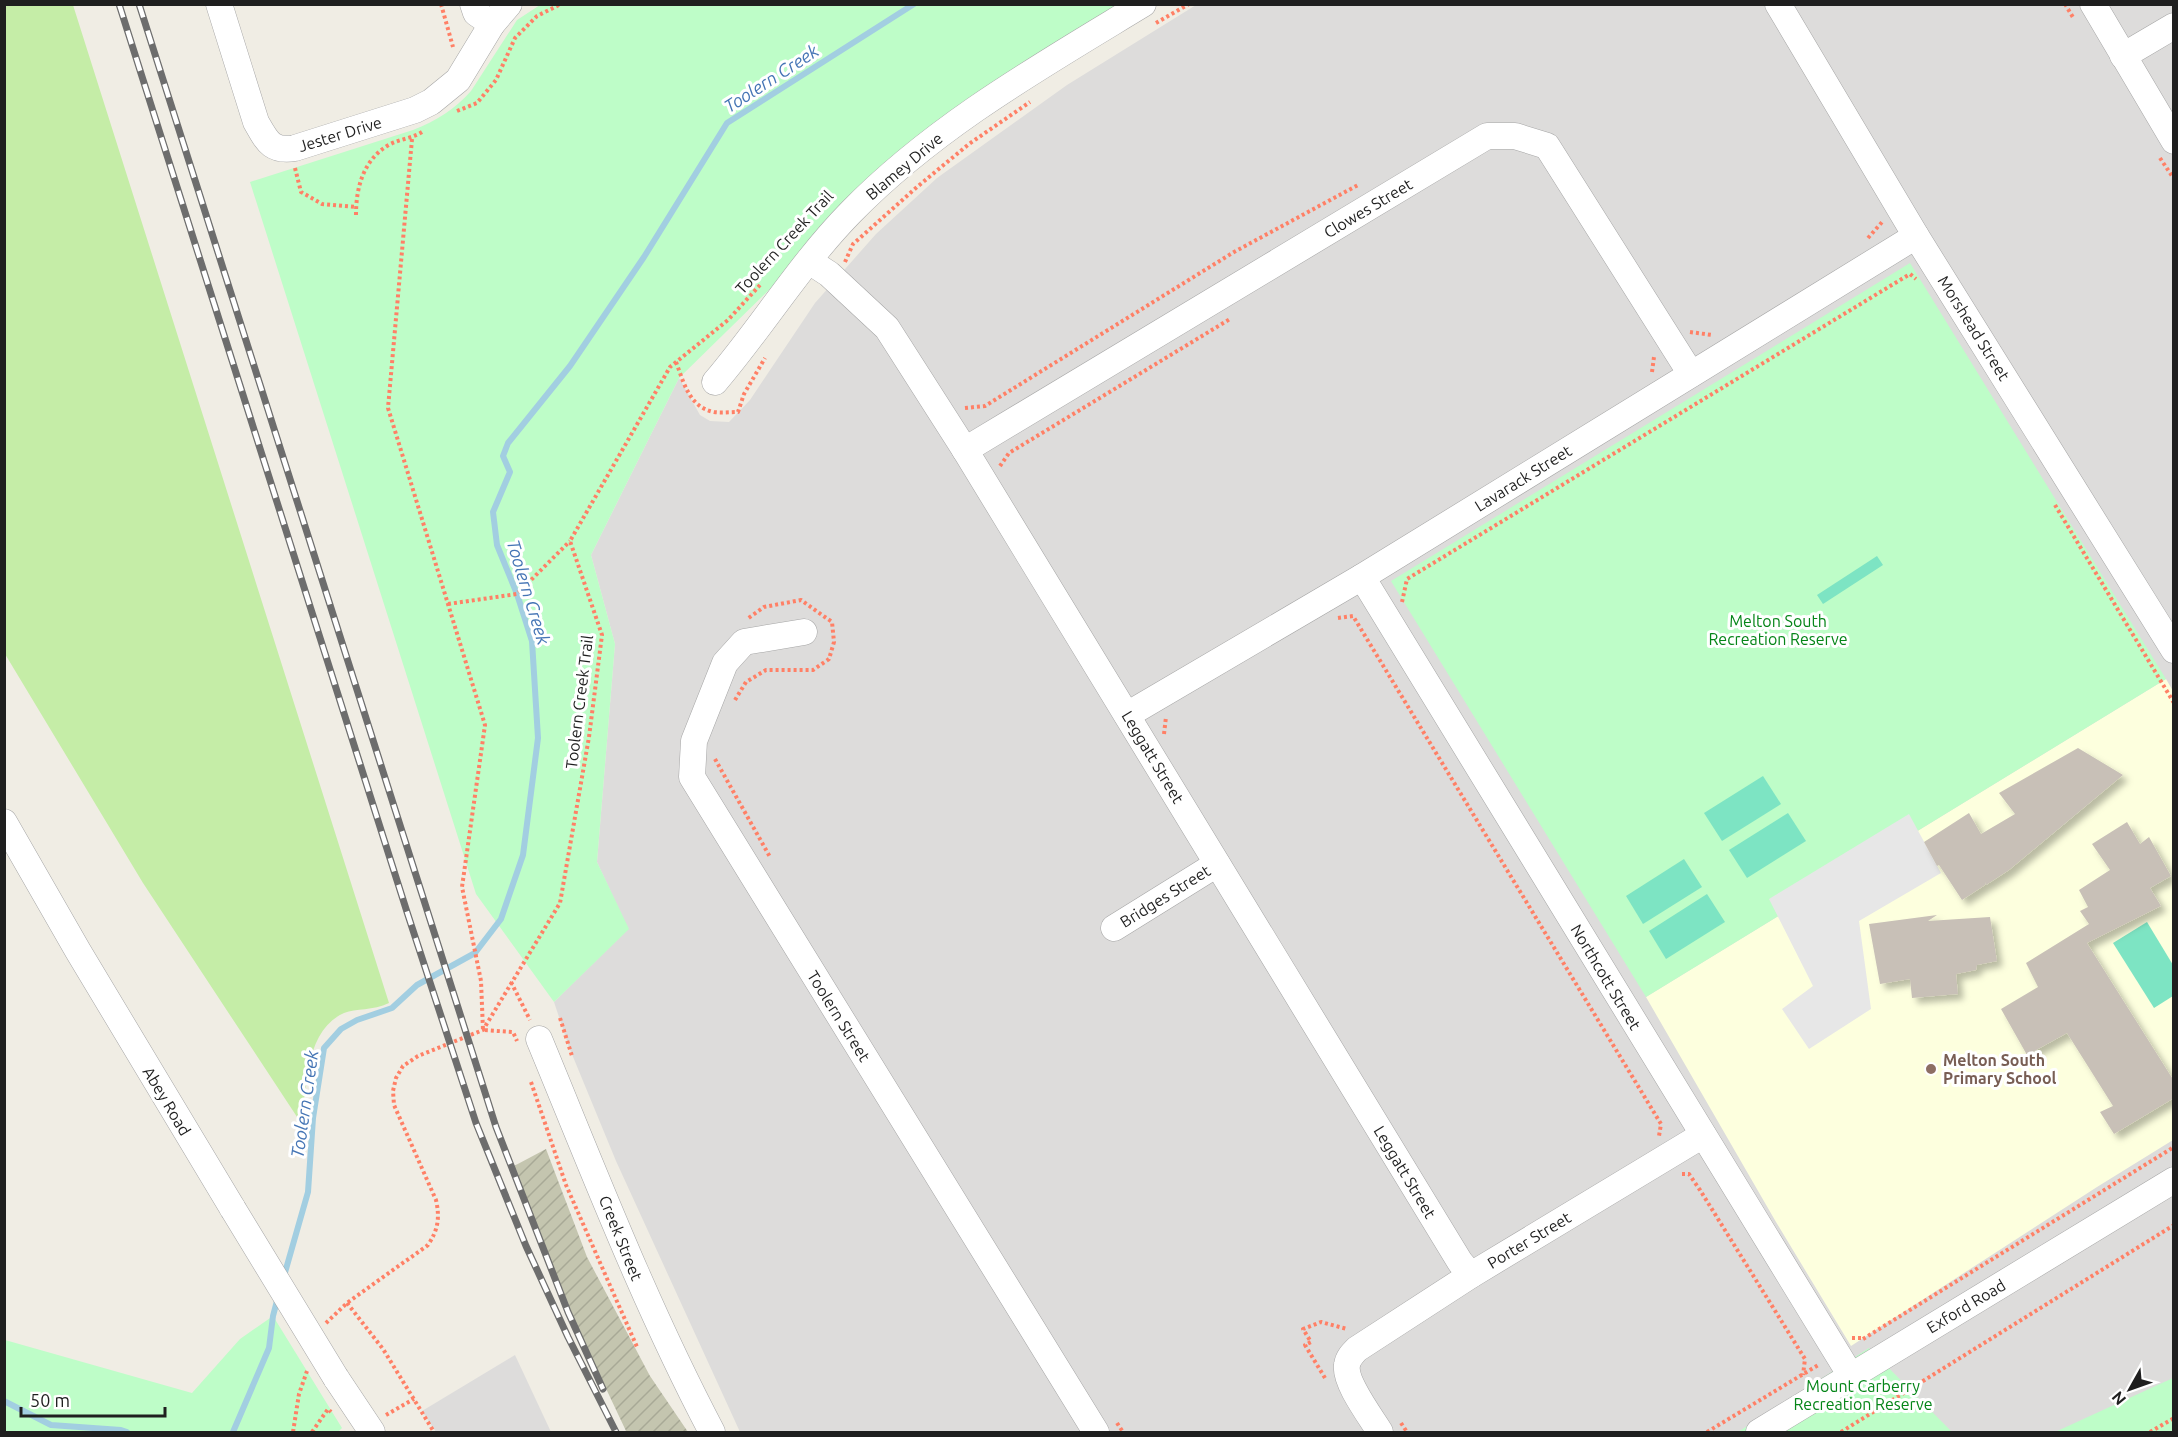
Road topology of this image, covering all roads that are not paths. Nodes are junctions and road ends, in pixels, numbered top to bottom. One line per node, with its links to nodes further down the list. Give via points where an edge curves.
1 (219, 4): 5 (street, Jester Drive, via 256,122 274,148 290,149 431,102 458,80)
2 (1778, 4): 10 (street, Morshead Street)
3 (2093, 4): 8 (street)
4 (521, 7): 5 (street, Jester Drive)
5 (481, 14)
6 (1145, 16): 11 (street, Blamey Drive, via 1038,68 916,153 850,212)
7 (2174, 26): 8 (street)
8 (2123, 56): 9 (street)
9 (2174, 141)
10 (1916, 236): 12 (street, Lavarack Street); 17 (street, Morshead Street)
11 (819, 268): 13 (street, Blamey Drive, via 775,302); 14 (street, Leggatt Street, via 887,328)
12 (1691, 374): 14 (street, Clowes Street, via 1547,146 1515,136 1487,136); 15 (street, Lavarack Street)
13 (715, 382)
14 (965, 450): 18 (street, Leggatt Street)
15 (1362, 577): 18 (street, Lavarack Street); 23 (street, Northcott Street)
16 (804, 632): 29 (street, Toolern Street, via 744,642 725,663 694,741 692,777)
17 (2172, 645)
18 (1127, 715): 20 (street, Leggatt Street)
19 (4, 822): 27 (street, Abey Road, bridge, via 233,1209)
20 (1217, 864): 21 (street, Bridges Street); 25 (street, Leggatt Street)
21 (1114, 928)
22 (528, 1041): 30 (street, Creek Street)
23 (1703, 1135): 25 (street, Porter Street); 26 (street, Northcott Street, via 1842,1346)
24 (2174, 1180): 26 (street, Exford Road)
25 (1471, 1275): 28 (street, Porter Street, via 1350,1356 1346,1371 1349,1381)
26 (1851, 1376): 31 (street, Exford Road)
27 (366, 1424)
28 (1388, 1424)
29 (1106, 1427)
30 (712, 1432)
31 (1759, 1432)

